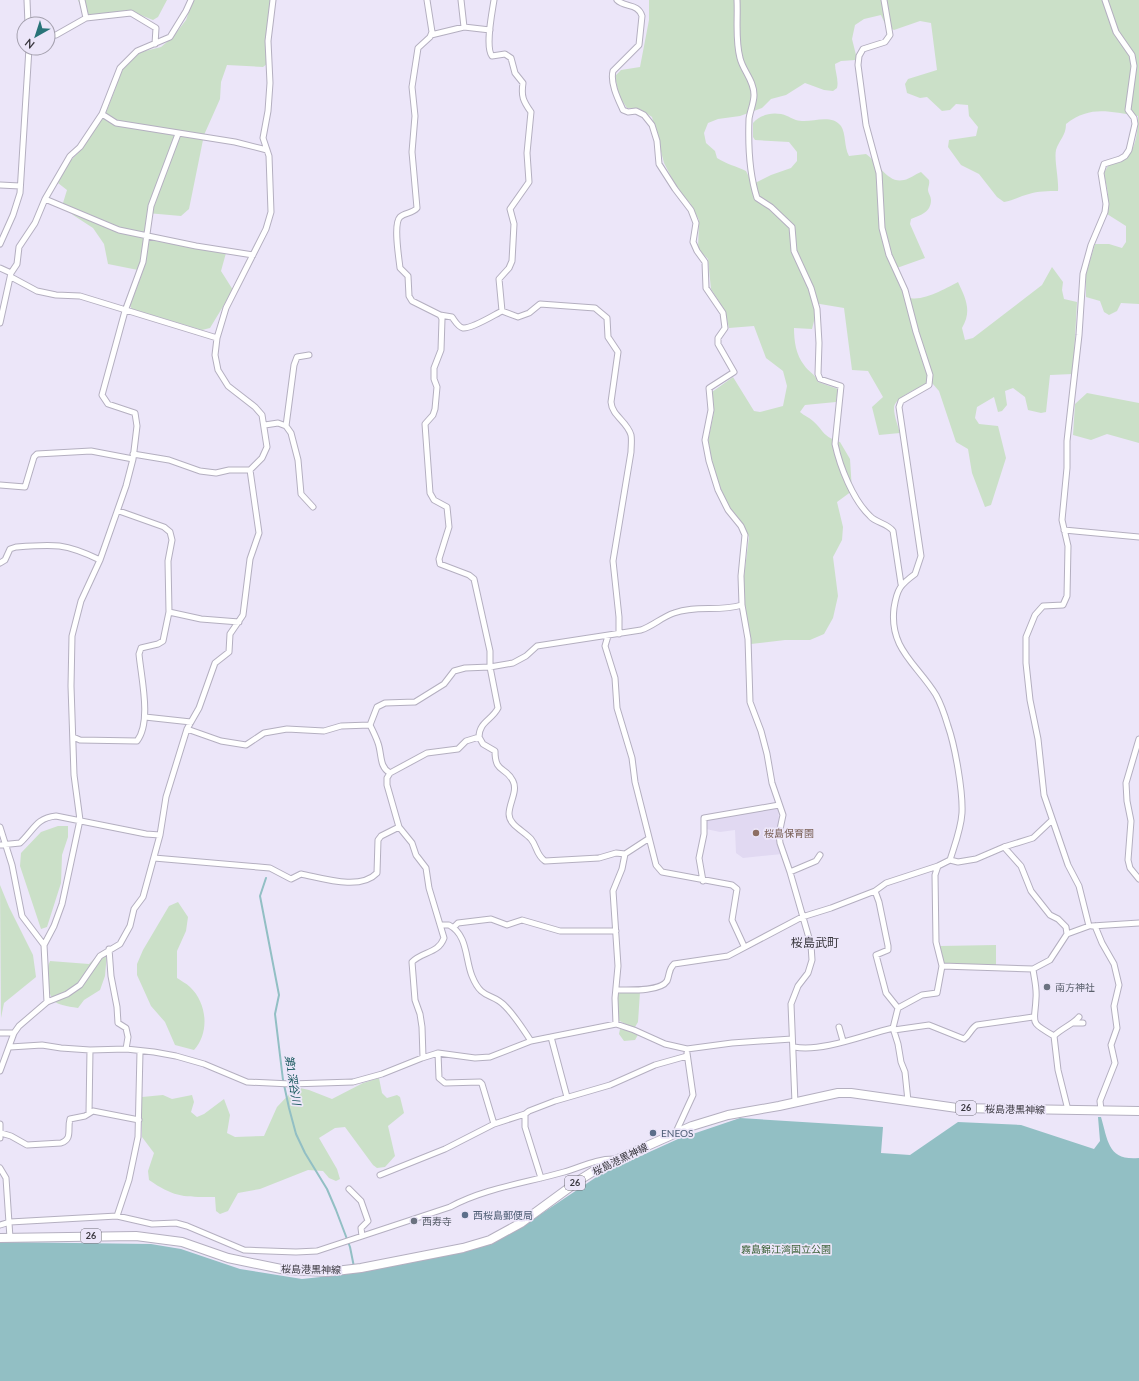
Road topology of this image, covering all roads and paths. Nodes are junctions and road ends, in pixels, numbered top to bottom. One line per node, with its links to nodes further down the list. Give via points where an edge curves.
1 (27, 0): 12 (street)
2 (82, 0): 13 (street)
3 (191, 0): 18 (street, via 170,37)
4 (273, 0): 22 (street, via 268,41 268,111 263,135)
5 (427, 0): 16 (street)
6 (461, 0): 14 (street)
7 (494, 0): 15 (street)
8 (617, 0): 49 (street, via 623,5 635,7 642,16 638,45 613,71 612,78 618,97 623,110 644,115 652,125 657,141 659,164 691,210 696,223 693,242 705,262 706,288 722,313 725,328 718,338 718,344 734,372 709,388 710,410 705,440 718,490 745,535 741,576)
9 (737, 0): 48 (street, via 739,23 736,40 740,60 752,82 754,95 750,117 749,152 752,184 757,198 771,207 792,227 794,251 817,309 818,374 820,379 841,386 836,451 846,478 865,510 870,517 893,531)
10 (884, 0): 48 (street, via 890,35 885,42 863,49 858,65 866,125 879,173 882,228 905,290 930,375 929,385 901,401 899,407 921,556 916,574)
11 (1105, 0): 44 (street, via 1116,32 1132,55 1134,72 1128,110 1135,124 1129,150 1125,156 1104,164 1101,174 1106,204 1083,274 1067,441 1062,520)
12 (28, 16)
13 (86, 18): 17 (street); 18 (street, via 136,14 156,28)
14 (464, 27): 15 (street); 16 (street)
15 (490, 30): 32 (street, via 488,52 492,56 505,54 511,58 515,73 523,83 523,101 531,112 527,153 529,182 510,209 514,224 512,262 499,279)
16 (431, 34): 33 (street, via 418,48 412,87 415,116 412,152 417,208 398,219 397,243 400,268 408,276 409,296 412,301)
17 (56, 35)
18 (154, 44): 20 (street, via 137,51 120,68)
19 (29, 56): 24 (street)
20 (102, 114): 21 (street, via 116,123); 25 (street, via 80,147 70,156)
21 (178, 134): 22 (street, via 235,142); 26 (street, via 151,206)
22 (267, 150): 28 (street, via 270,212 266,229)
23 (0, 186): 24 (street)
24 (20, 186): 27 (street, via 17,205)
25 (45, 199): 26 (street, via 119,230); 30 (street, via 35,223 19,247 17,264)
26 (147, 237): 28 (street); 31 (street, via 143,262)
27 (0, 244)
28 (253, 255): 35 (street, via 226,308)
29 (0, 268): 30 (street)
30 (11, 275): 31 (street, via 36,291 80,296); 34 (street)
31 (125, 311): 35 (street); 39 (street, via 102,395 108,404 135,413 137,426)
32 (502, 311): 33 (street, via 463,328 452,316); 52 (street, via 518,317 529,313 540,304 595,308 607,318 608,337 618,352 611,410 626,424 631,436 631,452 613,561)
33 (440, 315): 54 (street, via 441,350 434,368 437,387 435,409 425,424 430,493 434,500 447,507 448,527 438,559 440,564 474,579 490,651)
34 (0, 323)
35 (217, 338): 37 (street, via 215,355 218,370 228,386 262,415)
36 (308, 355): 38 (street, via 296,357)
37 (264, 425): 38 (street, via 278,423); 40 (street, via 267,447 262,458)
38 (286, 426): 42 (street, via 291,434 298,460 301,494)
39 (133, 457): 40 (street, via 169,460 200,471 216,473); 41 (street, via 91,451 43,452 34,457 25,488); 43 (street)
40 (250, 470): 51 (street, via 259,533 250,559 243,615)
41 (0, 485)
42 (313, 507)
43 (119, 510): 46 (street); 50 (street, via 164,527 170,532 172,540 168,561)
44 (1064, 530): 45 (street); 65 (street, via 1068,546 1067,596 1063,605 1043,606 1040,609 1035,615 1025,643 1030,700 1038,739 1044,796)
45 (1139, 537)
46 (100, 560): 47 (street, via 78,549 53,544 10,549 5,560); 59 (street, via 81,601 72,636)
47 (0, 563)
48 (901, 584): 75 (street, via 896,594 892,619 894,631 910,663 936,695 954,743 962,812 958,838)
49 (742, 605): 52 (street, via 673,613 651,627); 63 (street, via 748,639 750,702 767,754)
50 (169, 612): 51 (street, via 201,619); 55 (street, via 163,641 141,648 139,654)
51 (239, 622): 56 (street, via 230,634 229,652 215,663)
52 (619, 634): 53 (street)
53 (608, 636): 54 (street, via 537,646 514,663); 69 (street, via 605,646 615,678 617,708 632,758)
54 (490, 667): 57 (street, via 454,671 444,684 415,702 385,703 378,707); 60 (street, via 498,708 496,713 482,723)
55 (145, 717): 56 (street); 59 (street, via 141,736 137,741 80,740)
56 (191, 722): 58 (street)
57 (368, 724): 58 (street, via 341,726 324,731 287,729 264,733 246,745 221,741); 62 (street, via 379,745 381,760 386,771)
58 (187, 729): 68 (street, via 166,796)
59 (73, 737): 64 (street, via 74,776)
60 (478, 737): 62 (street, via 466,741 458,749 426,753); 72 (street, via 483,744 495,751 495,762 513,779 515,785 509,814 511,821 531,839 540,858 550,862)
61 (1139, 739): 78 (street, via 1126,783 1126,800 1131,821 1128,860 1130,868)
62 (390, 773): 67 (street, via 387,785)
63 (779, 805): 77 (street, via 783,815 780,843); 79 (street, via 704,818 699,858)
64 (80, 820): 68 (street); 70 (street, via 46,817 38,822 20,843); 88 (street, via 62,904)
65 (1052, 821): 71 (street, via 1033,838); 84 (street, via 1068,865 1079,886)
66 (0, 827): 70 (street)
67 (399, 827): 74 (street, via 378,840 378,869 370,879 329,881 301,874 291,879 270,868); 83 (street, via 426,868 429,888)
68 (160, 835): 74 (street)
69 (648, 839): 72 (street); 79 (street, via 658,869)
70 (3, 844): 88 (street, via 22,916)
71 (1004, 847): 75 (street, via 976,859 958,862); 87 (street, via 1020,866 1031,891 1050,915 1066,927)
72 (625, 854): 86 (street, via 614,891)
73 (820, 855): 77 (street, via 816,861)
74 (154, 858): 90 (street, via 143,897 134,909 130,926 120,944)
75 (950, 860): 76 (street)
76 (938, 866): 80 (street, via 886,883); 91 (street, via 935,875 936,942)
77 (790, 872): 81 (street)
78 (1139, 879)
79 (703, 881): 89 (street, via 732,885 737,889 732,920)
80 (875, 891): 81 (street); 95 (street, via 888,946 888,950 876,955 886,993)
81 (802, 917): 89 (street); 107 (street, via 811,946 812,960 792,1004)
82 (1139, 923): 84 (street)
83 (441, 925): 85 (street, via 449,924); 118 (street, via 444,938 441,946 412,962 415,1000 422,1027)
84 (1092, 926): 87 (street); 124 (street, via 1114,964 1119,985 1114,1006 1117,1028 1111,1045 1115,1063 1100,1100)
85 (454, 927): 86 (street, via 458,923 491,919 507,924 522,920 560,931); 108 (street, via 460,934 472,976 482,994 505,1005)
86 (616, 931): 93 (street)
87 (1067, 934): 92 (street, via 1050,960)
88 (44, 945): 94 (street)
89 (744, 946): 93 (street, via 728,956 674,964 669,969 667,981 661,986 644,990)
90 (108, 949): 94 (street, via 100,956 80,985 67,994); 112 (street, via 118,1022 126,1028 128,1037)
91 (942, 966): 92 (street); 95 (street, via 937,993 922,995)
92 (1033, 969): 96 (street, via 1036,998)
93 (616, 990): 100 (street)
94 (47, 1002): 104 (street)
95 (898, 1008): 102 (street)
96 (1033, 1017): 102 (street, via 977,1025 964,1039 929,1025); 105 (street, via 1038,1027)
97 (1079, 1017): 98 (street)
98 (1074, 1023): 99 (street); 105 (street, via 1064,1026)
99 (1083, 1023)
100 (616, 1024): 106 (street); 113 (street, via 665,1044)
101 (839, 1027): 109 (street)
102 (893, 1029): 109 (street); 121 (street, via 905,1072)
103 (0, 1033): 104 (street)
104 (14, 1033): 111 (street)
105 (1054, 1036): 123 (street, via 1058,1070)
106 (551, 1037): 108 (street); 120 (street)
107 (792, 1039): 110 (street); 113 (street)
108 (531, 1041): 116 (street, via 490,1057 476,1058)
109 (843, 1041): 110 (street, via 806,1049)
110 (794, 1046): 122 (street)
111 (10, 1048): 114 (street, via 42,1045); 119 (street)
112 (126, 1049): 114 (street); 115 (street)
113 (687, 1049): 117 (street)
114 (90, 1050): 126 (street)
115 (140, 1052): 118 (street, via 176,1056 204,1064 247,1082 274,1084 353,1082 382,1074); 128 (street)
116 (438, 1053): 118 (street); 130 (street, via 439,1078 444,1083 482,1084)
117 (687, 1056): 120 (street, via 655,1064 610,1085); 131 (street, via 693,1095)
118 (423, 1057)
119 (0, 1071)
120 (567, 1097): 127 (street)
121 (908, 1101): 122 (main road, 桜島港黒神線 / 26, via 851,1092); 123 (main road, 桜島港黒神線 / 26, via 957,1108)
122 (795, 1103): 131 (main road, 桜島港黒神線 / 26, via 728,1115)
123 (1068, 1110): 124 (main road, 桜島港黒神線 / 26)
124 (1101, 1110): 125 (main road, 桜島港黒神線 / 26)
125 (1139, 1111)
126 (89, 1113): 128 (street, via 94,1111); 132 (street, via 70,1119 68,1137 61,1144 27,1144 11,1136)
127 (525, 1114): 130 (street); 136 (street, via 525,1126)
128 (139, 1120): 138 (street, via 132,1167)
129 (0, 1124): 132 (street)
130 (494, 1124): 135 (street, via 445,1149)
131 (676, 1133): 133 (main road, 桜島港黒神線 / 26)
132 (0, 1136)
133 (615, 1159): 136 (street, via 600,1159); 143 (main road, 桜島港黒神線 / 26, via 581,1178 521,1223 490,1240 463,1248 349,1270 286,1270 228,1258 182,1242 136,1236)
134 (0, 1168): 139 (street, via 6,1178)
135 (380, 1175)
136 (541, 1178): 141 (street, via 471,1196 450,1207)
137 (349, 1189): 141 (street, via 361,1201 368,1221 361,1228)
138 (117, 1216): 139 (street); 141 (street, via 152,1224 176,1223 244,1250 317,1251)
139 (10, 1222): 140 (street); 143 (street)
140 (0, 1225)
141 (362, 1236)
142 (0, 1238): 143 (main road, 桜島港黒神線 / 26)
143 (10, 1238)

